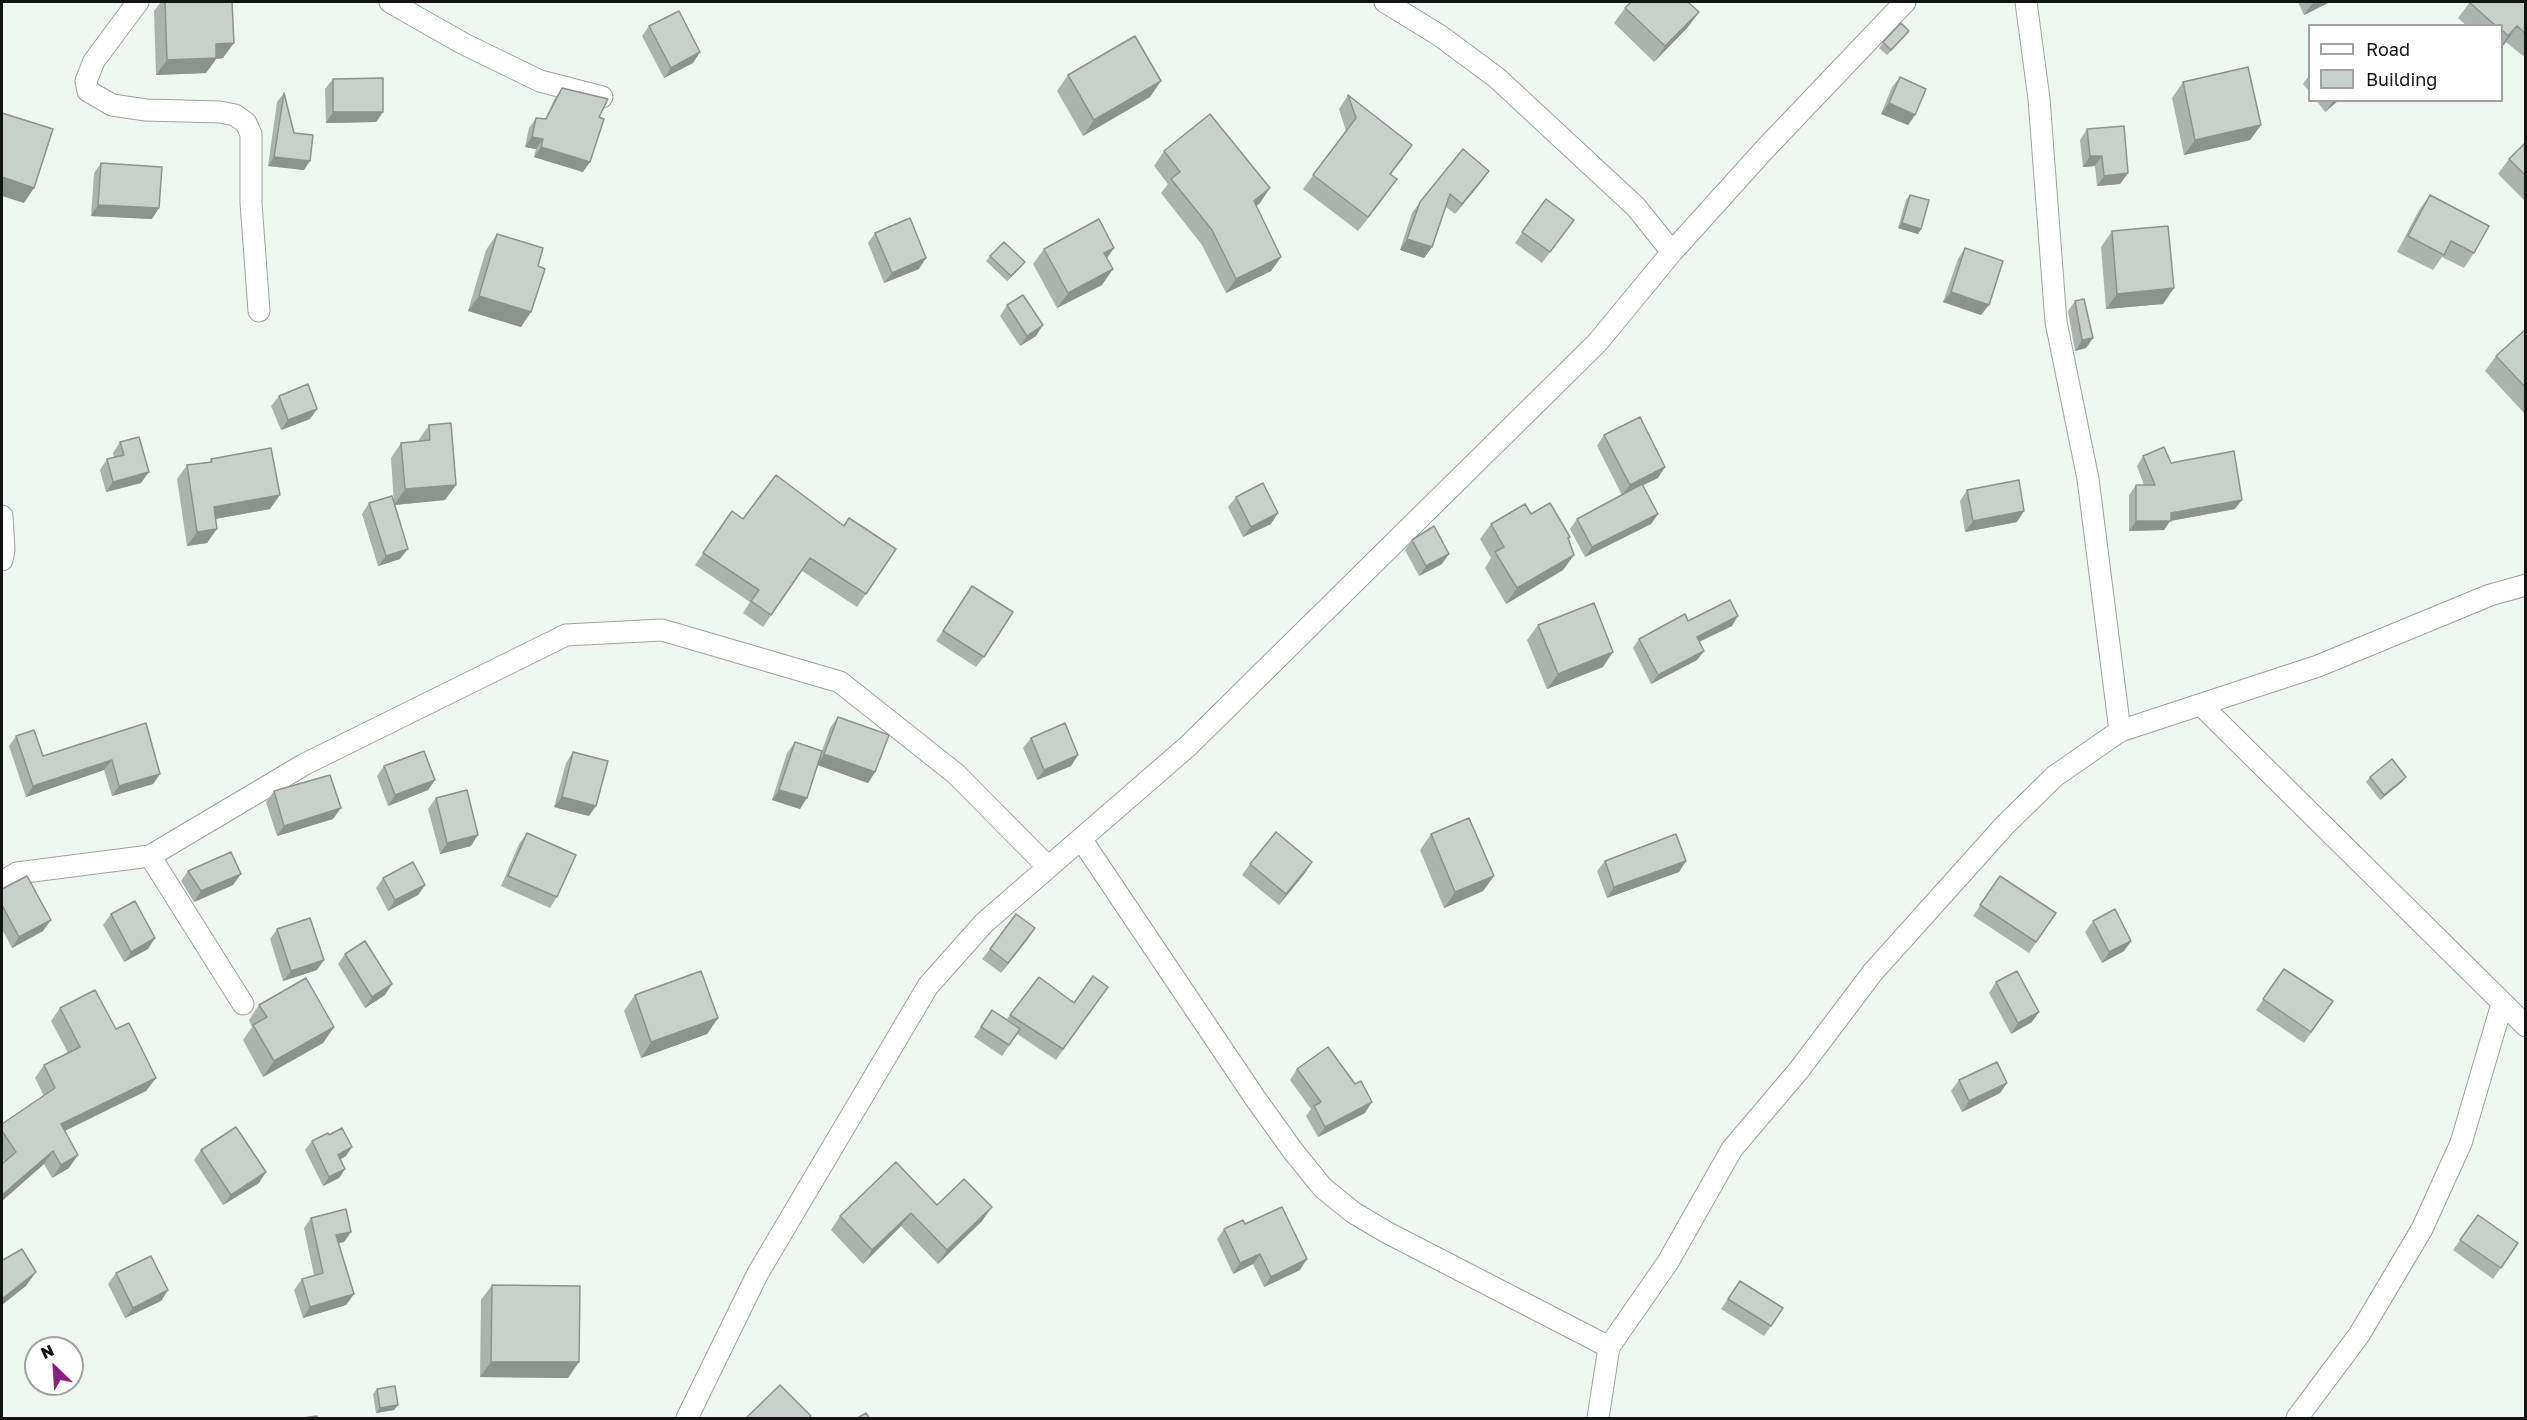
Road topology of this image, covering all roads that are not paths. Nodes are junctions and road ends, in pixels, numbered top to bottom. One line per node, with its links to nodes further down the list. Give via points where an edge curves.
1 (138, 2): 8 (street, via 94,61 86,81 88,91 112,105 220,112 246,123 251,134 251,203)
2 (390, 2): 6 (street, via 540,81)
3 (1385, 2): 7 (street, via 1439,35 1497,78 1636,207)
4 (1905, 2): 7 (street)
5 (2026, 2): 13 (street, via 2039,99 2056,322 2088,479)
6 (602, 97)
7 (1672, 252): 14 (street, via 1590,351 1188,746)
8 (259, 311)
9 (2, 516): 10 (street)
10 (2, 560)
11 (2526, 585): 12 (street, via 2490,595 2318,666)
12 (2201, 705): 13 (street); 19 (street)
13 (2120, 731): 21 (street, via 2055,776 2005,825 1873,972 1799,1070 1732,1149 1668,1262)
14 (1081, 839): 16 (street); 21 (street, via 1286,1142 1323,1188 1388,1233)
15 (150, 856): 16 (street, via 305,764 566,635 662,630 840,682 956,774); 17 (street, via 17,873); 18 (street)
16 (1048, 867): 22 (street, via 984,923 928,986 758,1273)
17 (2, 882)
18 (243, 1004)
19 (2502, 1004): 20 (street); 24 (street, via 2461,1143 2422,1228 2359,1335)
20 (2526, 1026)
21 (1609, 1347): 23 (street)
22 (687, 1419)
23 (1598, 1419)
24 (2297, 1419)

